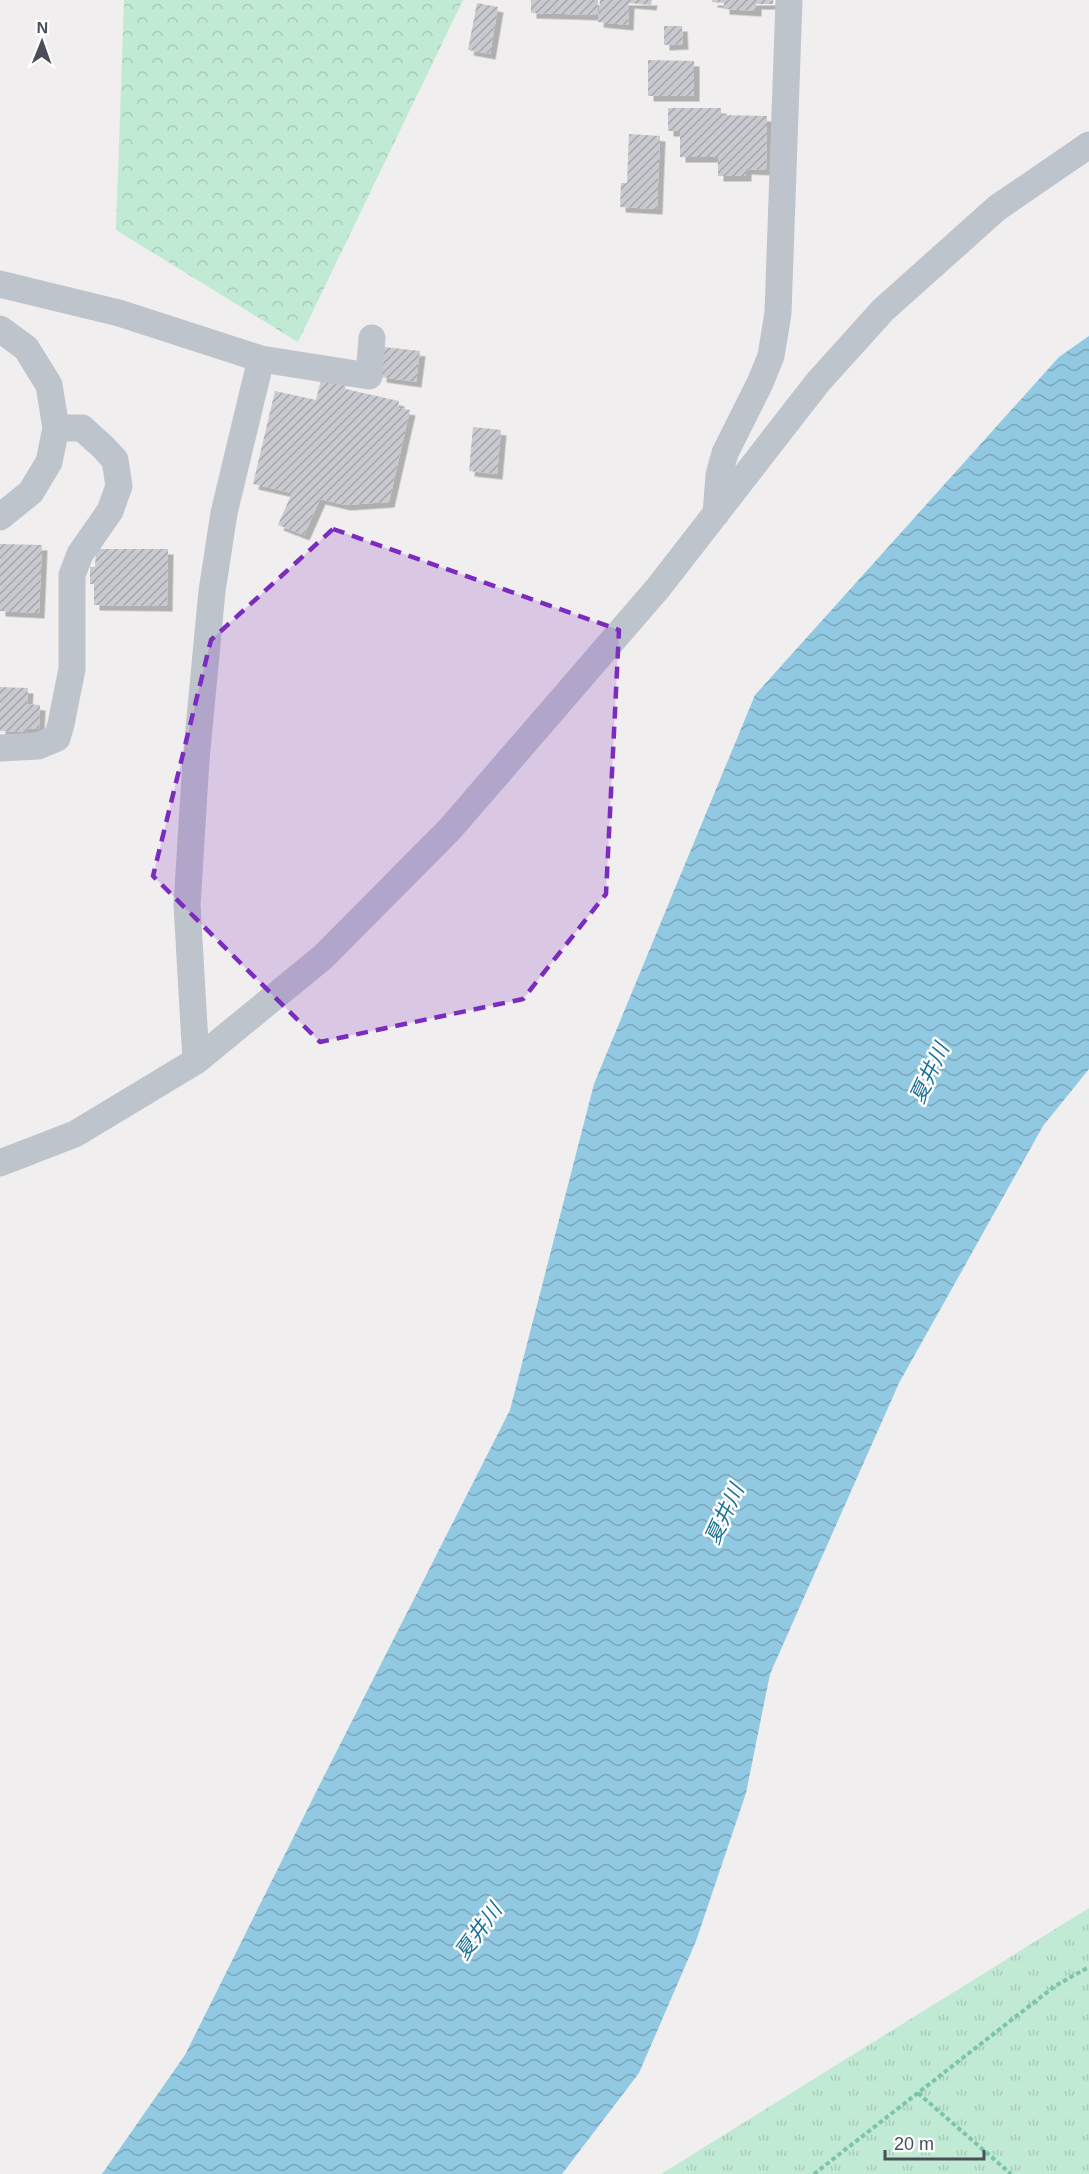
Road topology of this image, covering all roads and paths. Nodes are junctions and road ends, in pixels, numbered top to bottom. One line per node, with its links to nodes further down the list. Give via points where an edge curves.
1 (789, 0): 8 (street, via 775,338 760,383 725,453)
2 (1089, 145): 8 (street, via 997,208 884,310 818,382)
3 (0, 284): 6 (street, via 119,313)
4 (0, 329): 7 (street, via 26,348 49,385)
5 (372, 338): 6 (street, via 369,376)
6 (261, 359): 11 (street, via 224,513 212,591 196,760 187,905)
7 (56, 428): 9 (street, via 49,462 32,492); 10 (street, via 82,428 103,447 115,460 119,486 110,511 80,554 72,575 72,669 57,738 38,746)
8 (716, 514): 11 (street, via 658,588 450,829 323,957)
9 (0, 517)
10 (0, 748)
11 (196, 1062): 12 (street, via 75,1134)
12 (0, 1163)
13 (1089, 1967): 14 (path, via 1055,1986)
14 (918, 2092): 15 (path); 16 (path)
15 (814, 2174)
16 (1011, 2174)

